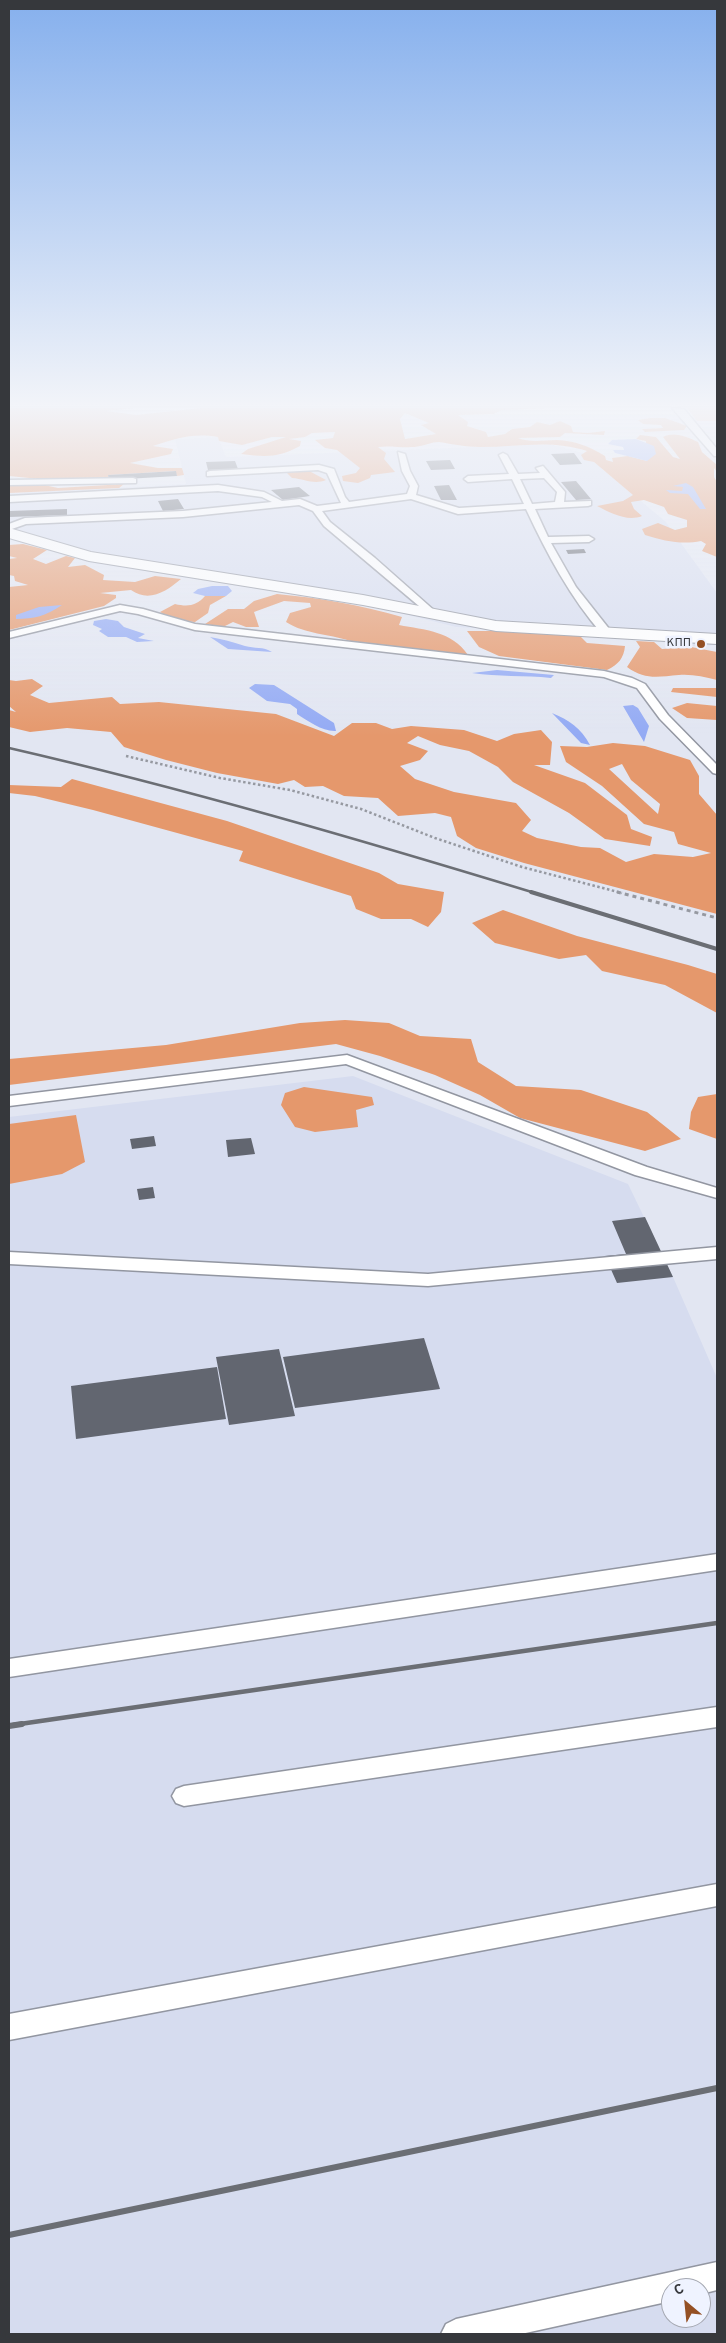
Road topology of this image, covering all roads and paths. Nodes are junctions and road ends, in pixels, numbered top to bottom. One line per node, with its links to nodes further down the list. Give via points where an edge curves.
1 (40, 517): 4 (lane)
2 (322, 517): 8 (lane)
3 (534, 517): 7 (lane)
4 (9, 527)
5 (9, 533): 8 (street, via 89,556)
6 (589, 539): 7 (lane)
7 (545, 540): 9 (lane, via 590,615)
8 (432, 614): 9 (street, via 496,626)
9 (606, 632): 11 (street)
10 (9, 635): 13 (lane, via 120,608 195,627 604,674 641,686 664,717)
11 (717, 639)
12 (126, 756): 14 (path, via 290,790 360,809 522,868)
13 (717, 772)
14 (717, 918)
15 (9, 1101): 16 (lane, via 347,1059 641,1171)
16 (717, 1193)
17 (717, 1253): 18 (lane, via 428,1280)
18 (9, 1258)
19 (717, 1562): 20 (lane)
20 (9, 1668)
21 (717, 1717): 22 (lane)
22 (184, 1796)
23 (717, 1895): 24 (lane)
24 (9, 2027)
25 (717, 2276): 26 (lane)
26 (456, 2334)

